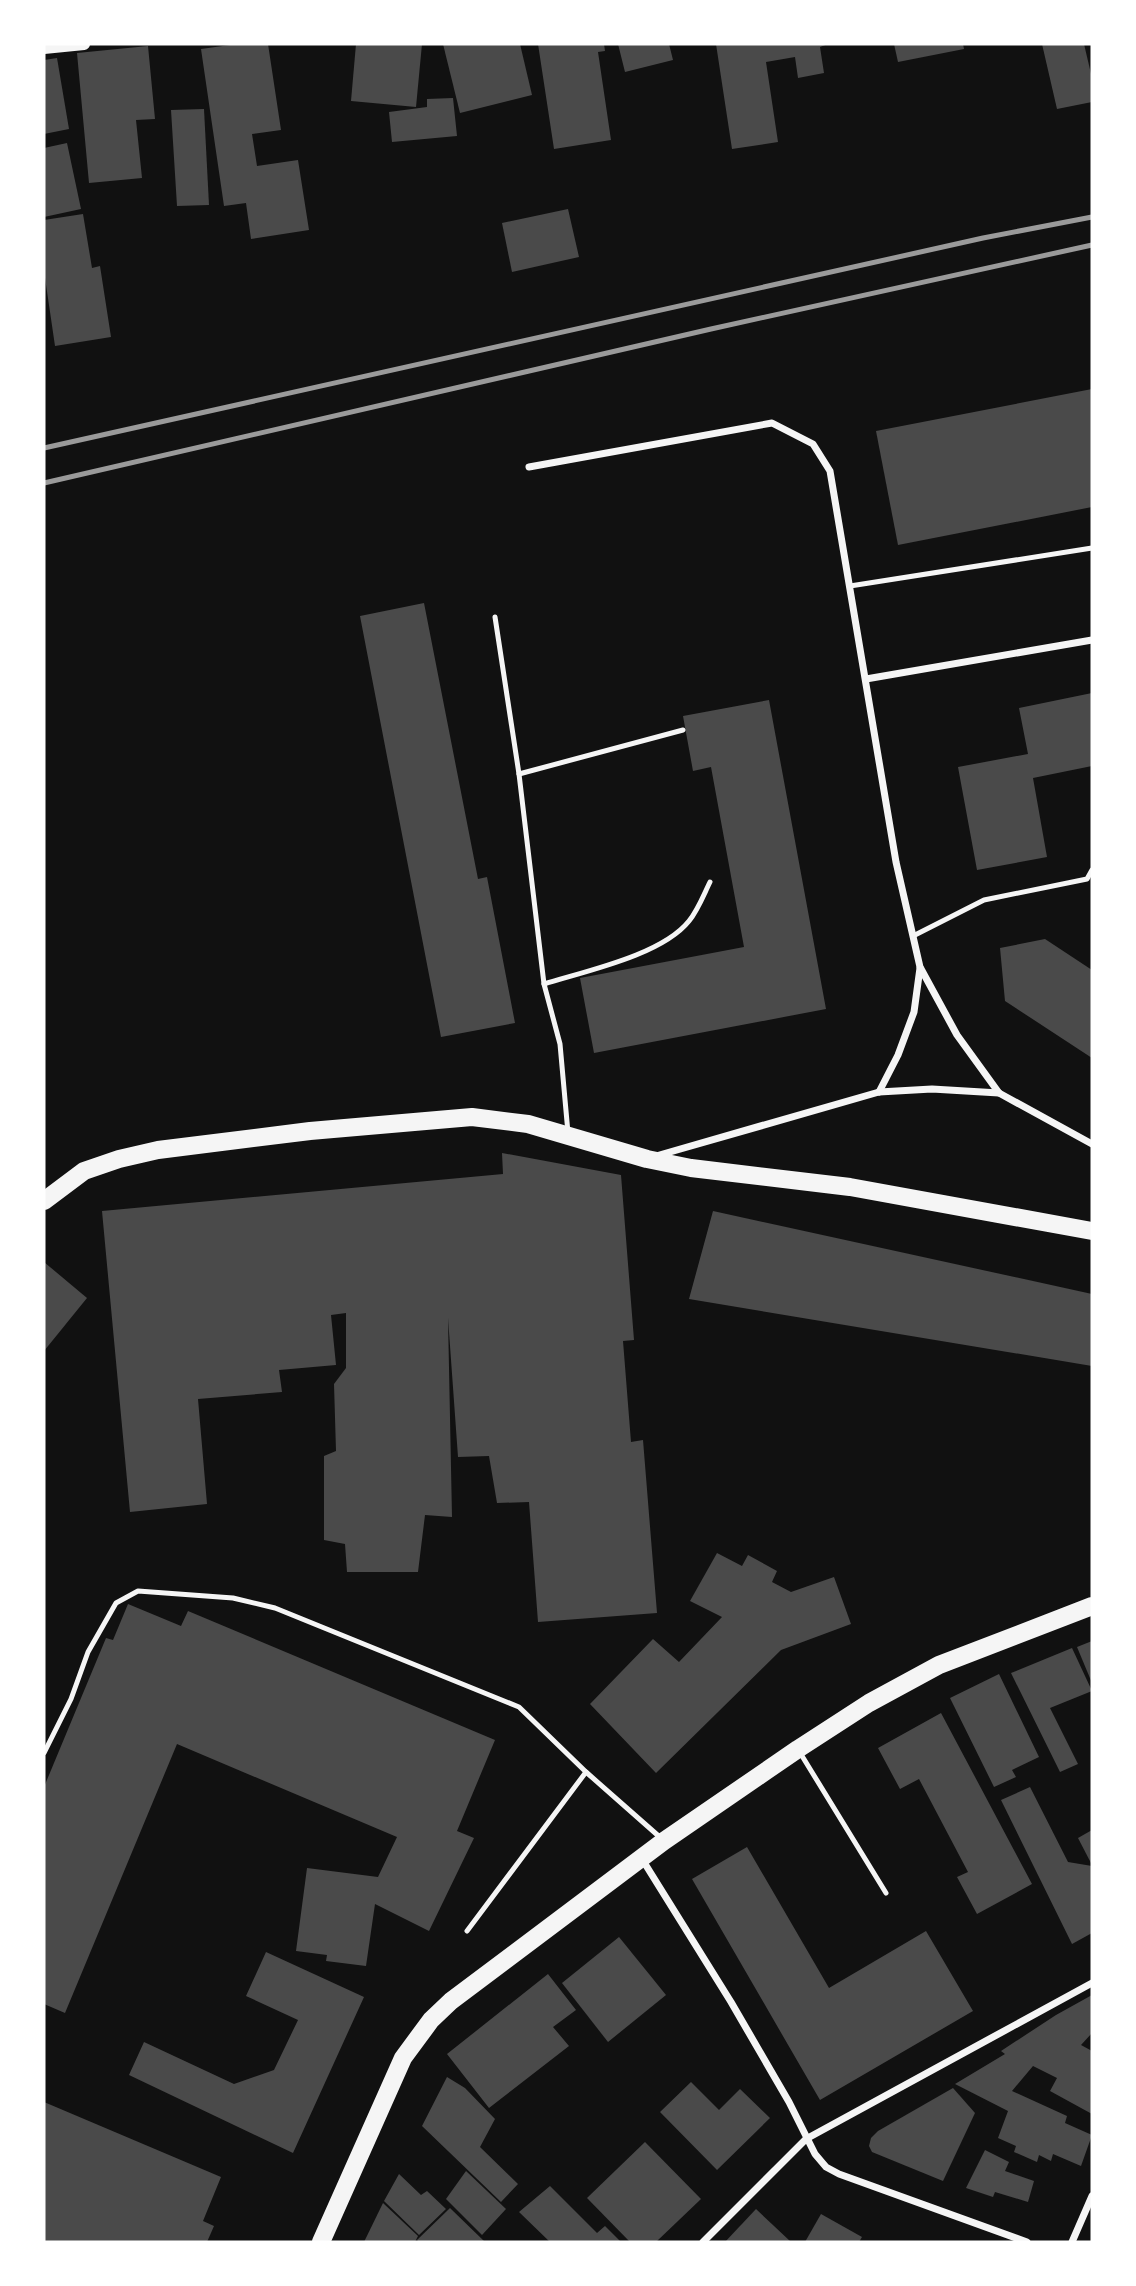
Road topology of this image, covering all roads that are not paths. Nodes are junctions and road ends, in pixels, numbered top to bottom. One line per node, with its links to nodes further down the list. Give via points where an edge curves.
1 (83, 44): 2 (street)
2 (44, 48)
3 (529, 467): 5 (street, via 772,423 813,444 830,471)
4 (1092, 548): 5 (lane)
5 (850, 586): 8 (street)
6 (495, 617): 10 (lane)
7 (1092, 640): 8 (street)
8 (866, 678): 13 (street)
9 (683, 730): 10 (lane)
10 (519, 774): 15 (lane)
11 (1092, 870): 13 (lane, via 1087,879 984,900)
12 (710, 882): 15 (lane, via 689,921 662,943 618,962)
13 (913, 936): 14 (street)
14 (920, 967): 16 (street, via 914,1012); 17 (street, via 957,1035)
15 (544, 984): 18 (lane, via 560,1044)
16 (879, 1092): 17 (street); 20 (street)
17 (999, 1093): 19 (street)
18 (568, 1135): 20 (main road); 21 (main road, via 472,1117 310,1131 119,1159 84,1171)
19 (1092, 1144)
20 (647, 1159): 22 (main road, via 903,1196)
21 (44, 1201)
22 (1092, 1231)
23 (1092, 1606): 24 (main road, via 939,1665)
24 (798, 1749): 27 (main road); 29 (lane)
25 (44, 1753): 26 (lane, via 88,1652 116,1603 138,1591 233,1598 301,1618 519,1707)
26 (586, 1772): 27 (lane); 30 (lane)
27 (664, 1841): 28 (main road)
28 (642, 1858): 32 (street, via 731,2002); 34 (main road, via 431,2020 403,2058)
29 (886, 1893)
30 (467, 1931)
31 (1092, 1983): 32 (street)
32 (806, 2139): 35 (street); 36 (street, via 815,2154 839,2175)
33 (1092, 2196): 37 (street)
34 (321, 2242)
35 (704, 2242)
36 (1027, 2242)
37 (1072, 2242)

